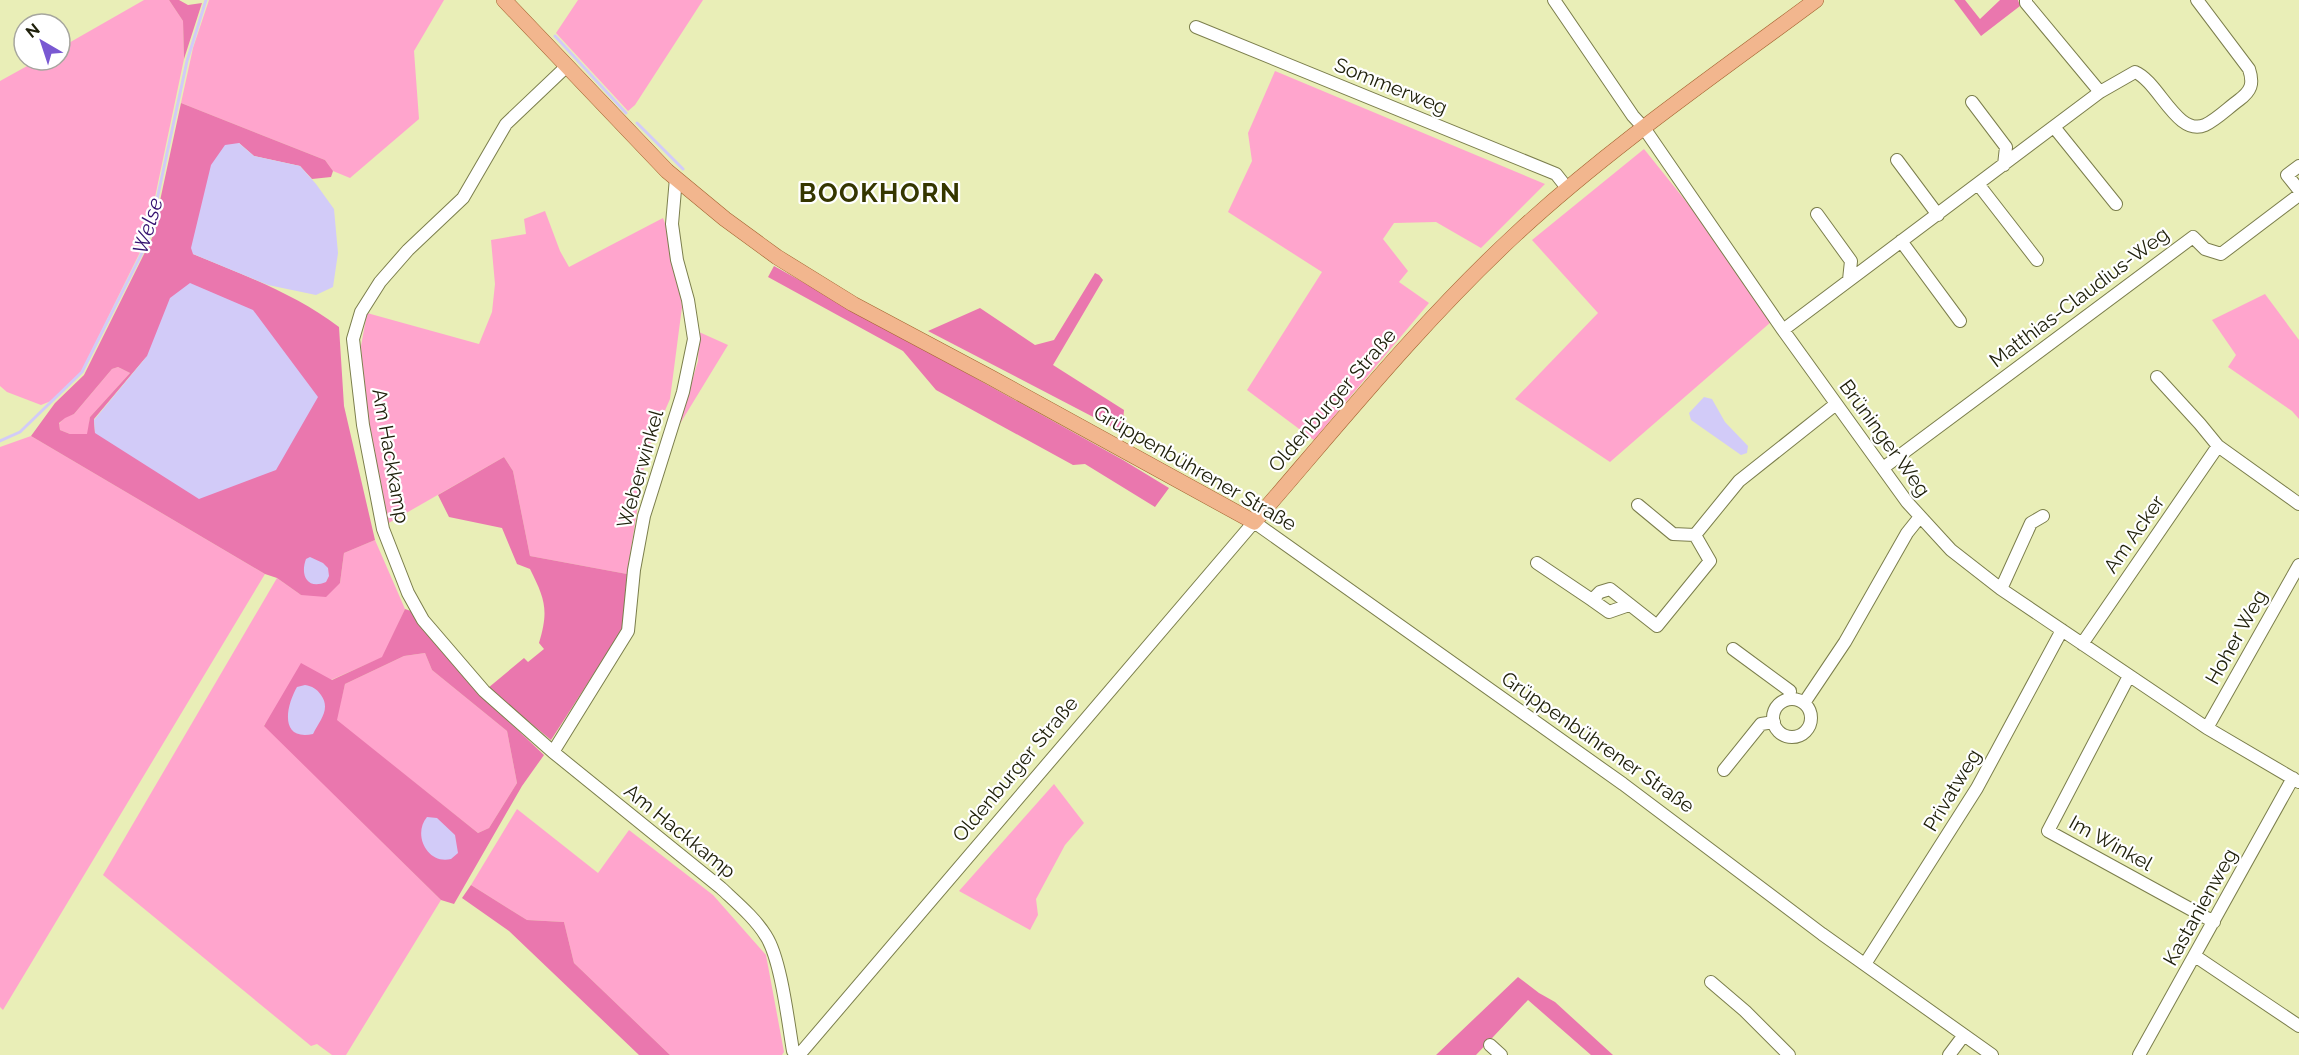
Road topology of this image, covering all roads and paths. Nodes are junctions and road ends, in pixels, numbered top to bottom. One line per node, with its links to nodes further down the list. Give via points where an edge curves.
1 (504, 0): 7 (main road, Grüppenbührener Straße)
2 (1554, 0): 11 (street, Brüninger Weg)
3 (1816, 0): 11 (main road, Oldenburger Straße)
4 (2026, 0): 8 (street)
5 (2197, 0): 8 (street, via 2249,69 2253,80 2248,93 2204,125 2190,127 2145,76 2135,72)
6 (1196, 27): 19 (street, Sommerweg, via 1556,174)
7 (567, 66): 17 (main road, Grüppenbührener Straße); 55 (street, Am Hackkamp, via 506,124 463,198 380,282 361,312 353,339 363,425 382,529 408,593 423,620 484,691)
8 (2100, 92): 10 (street)
9 (1972, 102): 12 (street)
10 (2054, 127): 13 (street); 22 (street)
11 (1644, 128): 19 (main road, Oldenburger Straße); 31 (street, Brüninger Weg)
12 (2006, 147): 13 (street); 15 (street)
13 (2024, 150): 15 (street)
14 (1897, 160): 24 (street)
15 (2004, 165): 18 (street)
16 (2299, 166): 20 (street, via 2287,175)
17 (676, 178): 40 (main road, Grüppenbührener Straße, via 777,257 853,304); 55 (street, Weberwinkel, via 672,224 694,339 683,392 644,516 628,632)
18 (1978, 184): 24 (street); 26 (street)
19 (1567, 188): 40 (main road, Oldenburger Straße, via 1465,284)
20 (2299, 190)
21 (2299, 195): 35 (street, Matthias-Claudius-Weg, via 2221,254 2205,249 2193,237)
22 (2116, 204)
23 (1817, 214): 27 (street)
24 (1938, 215): 25 (street)
25 (1901, 241): 28 (street); 30 (street)
26 (2037, 260)
27 (1851, 261): 28 (street); 29 (street)
28 (1869, 264): 29 (street)
29 (1849, 280): 31 (street)
30 (1960, 321)
31 (1783, 330): 33 (street, Brüninger Weg)
32 (2157, 377): 34 (street)
33 (1836, 404): 35 (street, Brüninger Weg); 41 (street, via 1739,481)
34 (2218, 447): 36 (street); 48 (street, Am Acker)
35 (1882, 468): 39 (street, Brüninger Weg)
36 (2299, 504)
37 (1638, 505): 41 (street, via 1672,534)
38 (2043, 516): 44 (street, via 2031,523)
39 (1919, 518): 44 (street, Brüninger Weg, via 1951,550); 52 (street)
40 (1254, 522): 60 (street, Grüppenbührener Straße, via 1623,784); 65 (street, Oldenburger Straße)
41 (1695, 535): 46 (street, via 1710,561 1657,626)
42 (1537, 563): 45 (street)
43 (2299, 565): 54 (street, Hoher Weg)
44 (2001, 589): 47 (street, Brüninger Weg)
45 (1592, 600): 46 (street, via 1609,612); 46 (street, via 1610,589)
46 (1629, 605)
47 (2062, 630): 48 (street, Brüninger Weg); 60 (street, Privatweg, via 1984,777)
48 (2082, 644): 50 (street, Brüninger Weg)
49 (1733, 649): 51 (street, via 1790,691)
50 (2129, 676): 54 (street, Brüninger Weg); 58 (street, Im Winkel, via 2048,831)
51 (1790, 699): 52 (street); 53 (street, via 1777,706)
52 (1804, 703): 53 (street, via 1811,719 1802,734 1785,735)
53 (1774, 722): 56 (street, via 1761,724)
54 (2207, 728): 57 (street, Brüninger Weg)
55 (553, 752): 65 (street, Am Hackkamp, via 721,888 767,936 774,953 793,1051)
56 (1724, 770)
57 (2296, 780): 58 (street, Kastanienweg)
58 (2214, 922): 59 (street, Kastanienweg)
59 (2195, 956): 62 (street); 70 (street, Kastanienweg)
60 (1865, 964): 63 (street, Grüppenbührener Straße)
61 (1711, 982): 67 (street)
62 (2299, 1026)
63 (1964, 1035): 68 (street); 69 (street, Grüppenbührener Straße)
64 (1490, 1045): 66 (street)
65 (798, 1055)
66 (1501, 1055)
67 (1789, 1055)
68 (1949, 1055)
69 (1992, 1055)
70 (2139, 1055)

